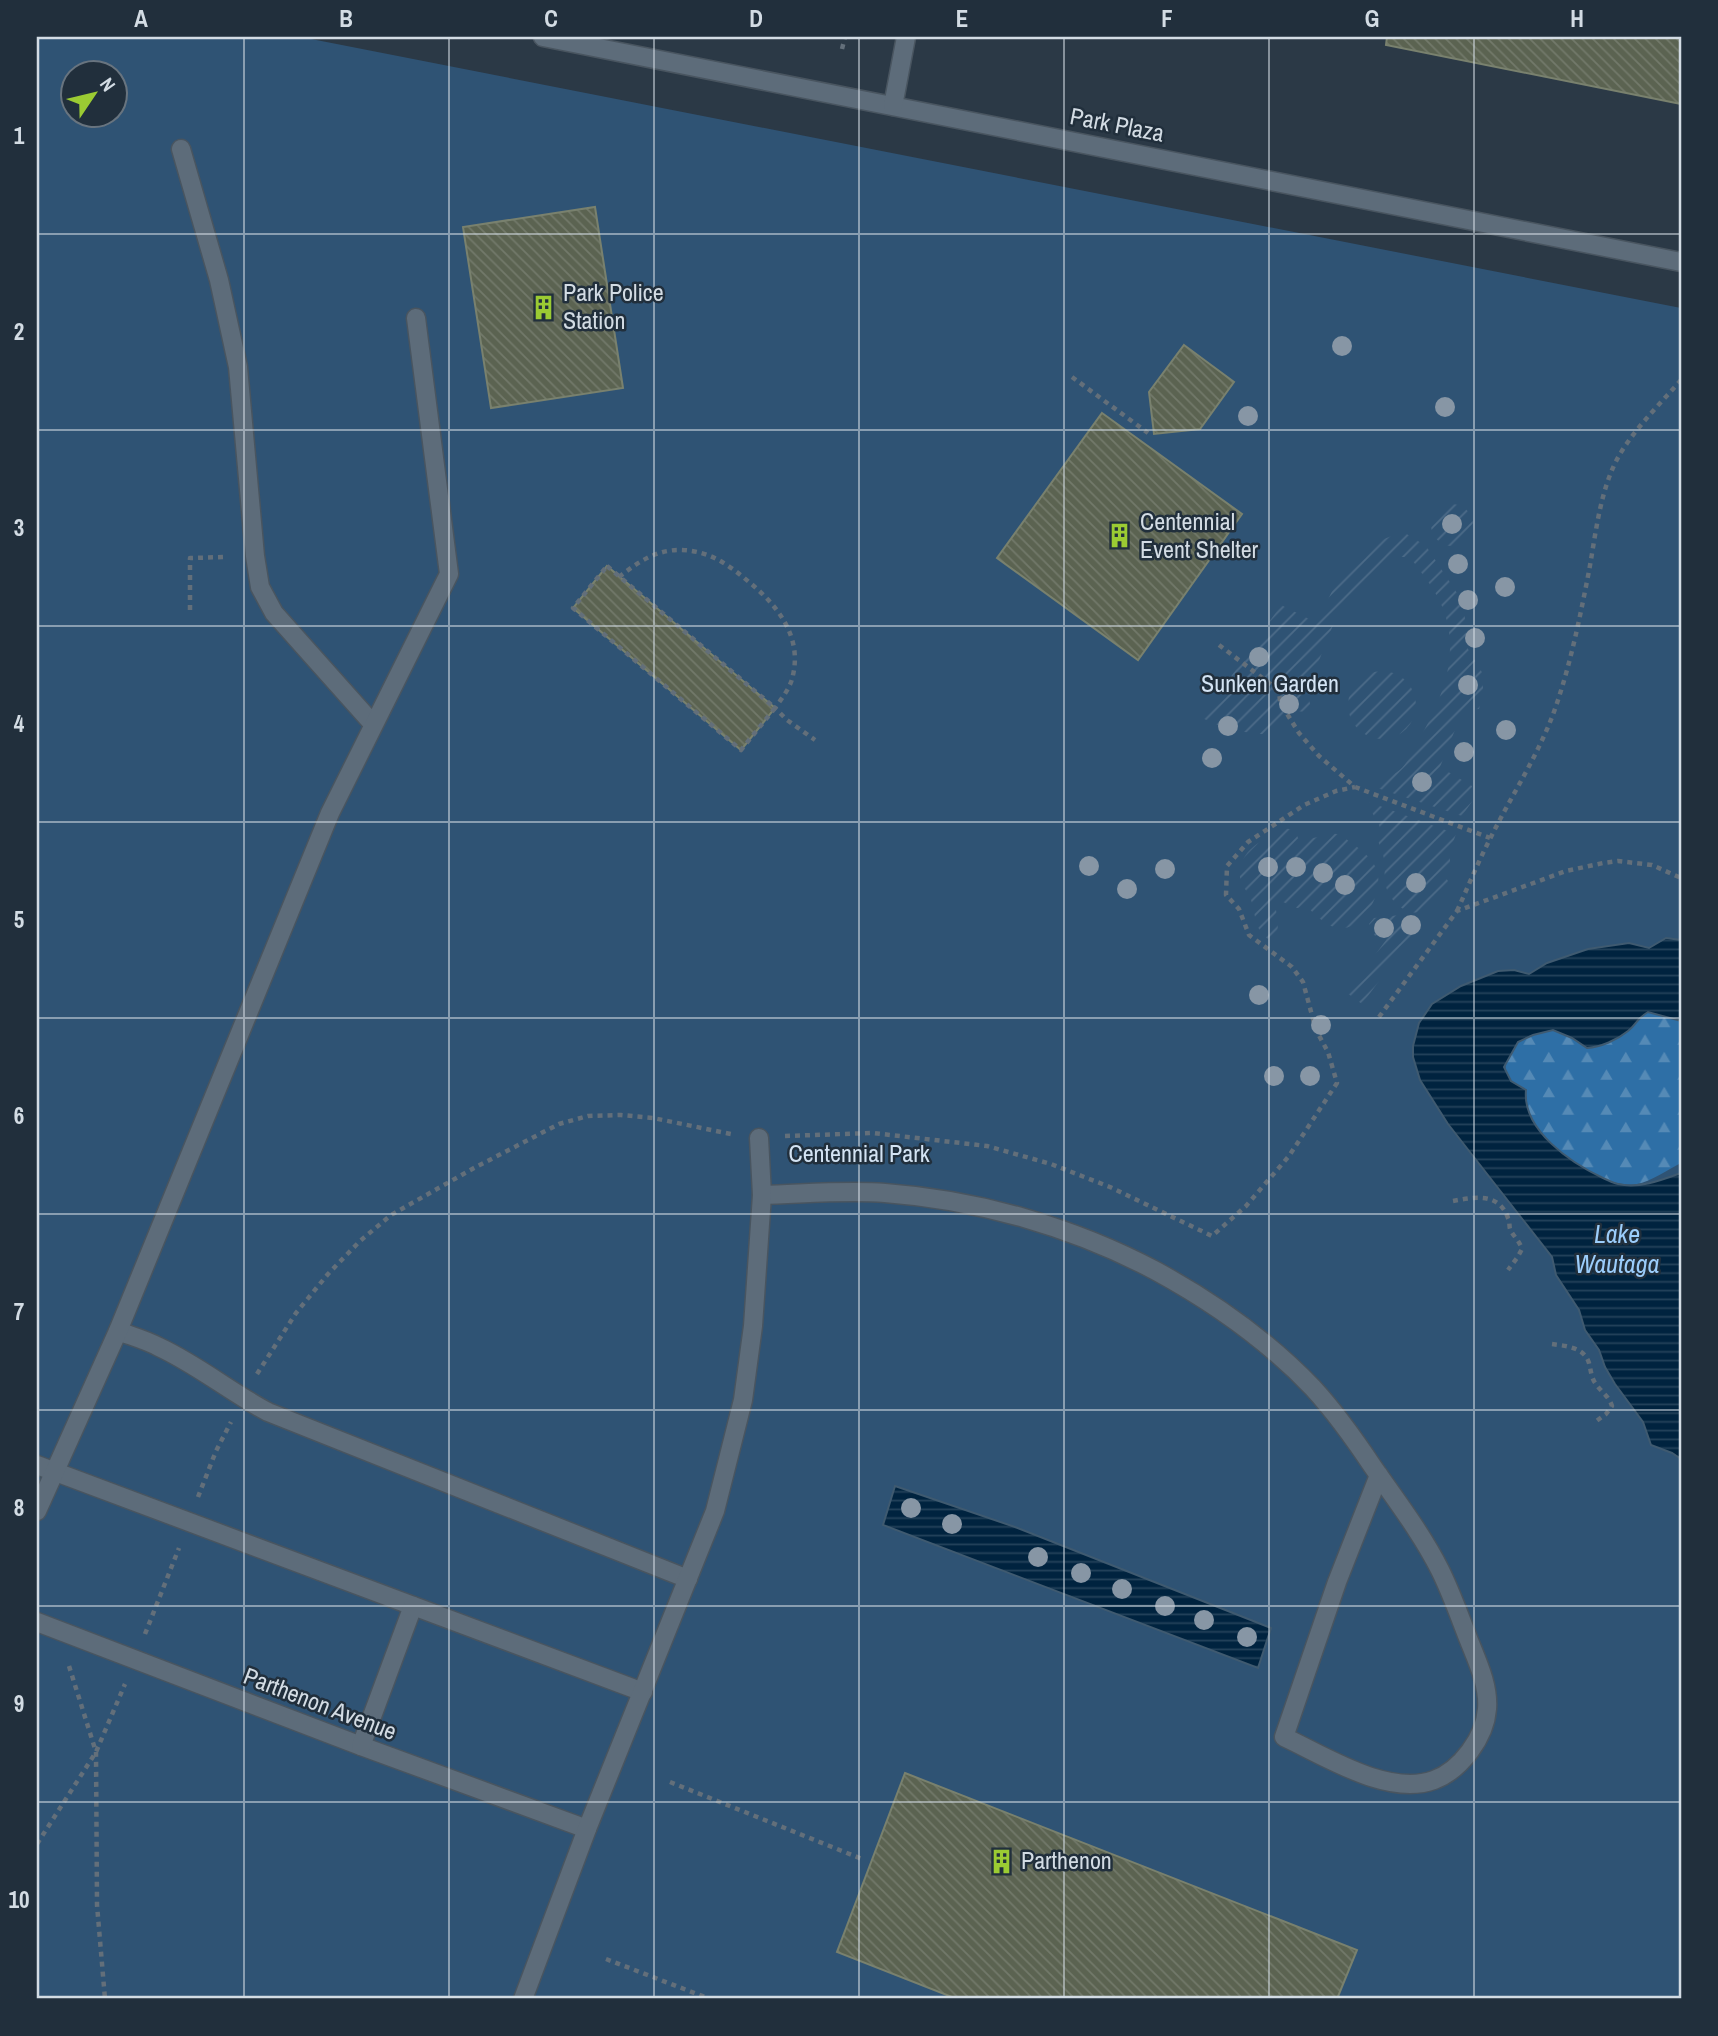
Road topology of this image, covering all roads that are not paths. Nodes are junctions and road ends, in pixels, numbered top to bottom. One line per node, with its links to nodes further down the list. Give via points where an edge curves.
1 (543, 37): 3 (street, Park Plaza)
2 (906, 37): 3 (street)
3 (893, 106): 5 (street, Park Plaza)
4 (181, 149): 7 (street, via 219,280 238,367 260,587 274,613)
5 (1681, 262)
6 (416, 318): 7 (street, via 449,574)
7 (373, 724): 10 (street, via 330,813)
8 (759, 1138): 9 (street)
9 (762, 1195): 12 (street, via 884,1193 963,1203 1039,1222 1104,1246 1198,1295 1269,1348 1314,1389); 14 (street, via 743,1400 715,1511)
10 (118, 1331): 11 (street); 14 (street, via 159,1346 268,1412)
11 (45, 1468): 13 (street); 15 (street)
12 (1379, 1475): 12 (street, via 1439,1569 1486,1686 1487,1711 1469,1753 1434,1780 1411,1784 1366,1775 1284,1737)
13 (37, 1511)
14 (688, 1579): 17 (street)
15 (413, 1606): 17 (street); 18 (street)
16 (37, 1622): 18 (street, Parthenon Avenue)
17 (643, 1692): 19 (street)
18 (361, 1746): 19 (street, Parthenon Avenue)
19 (587, 1829): 20 (street)
20 (523, 1999)

